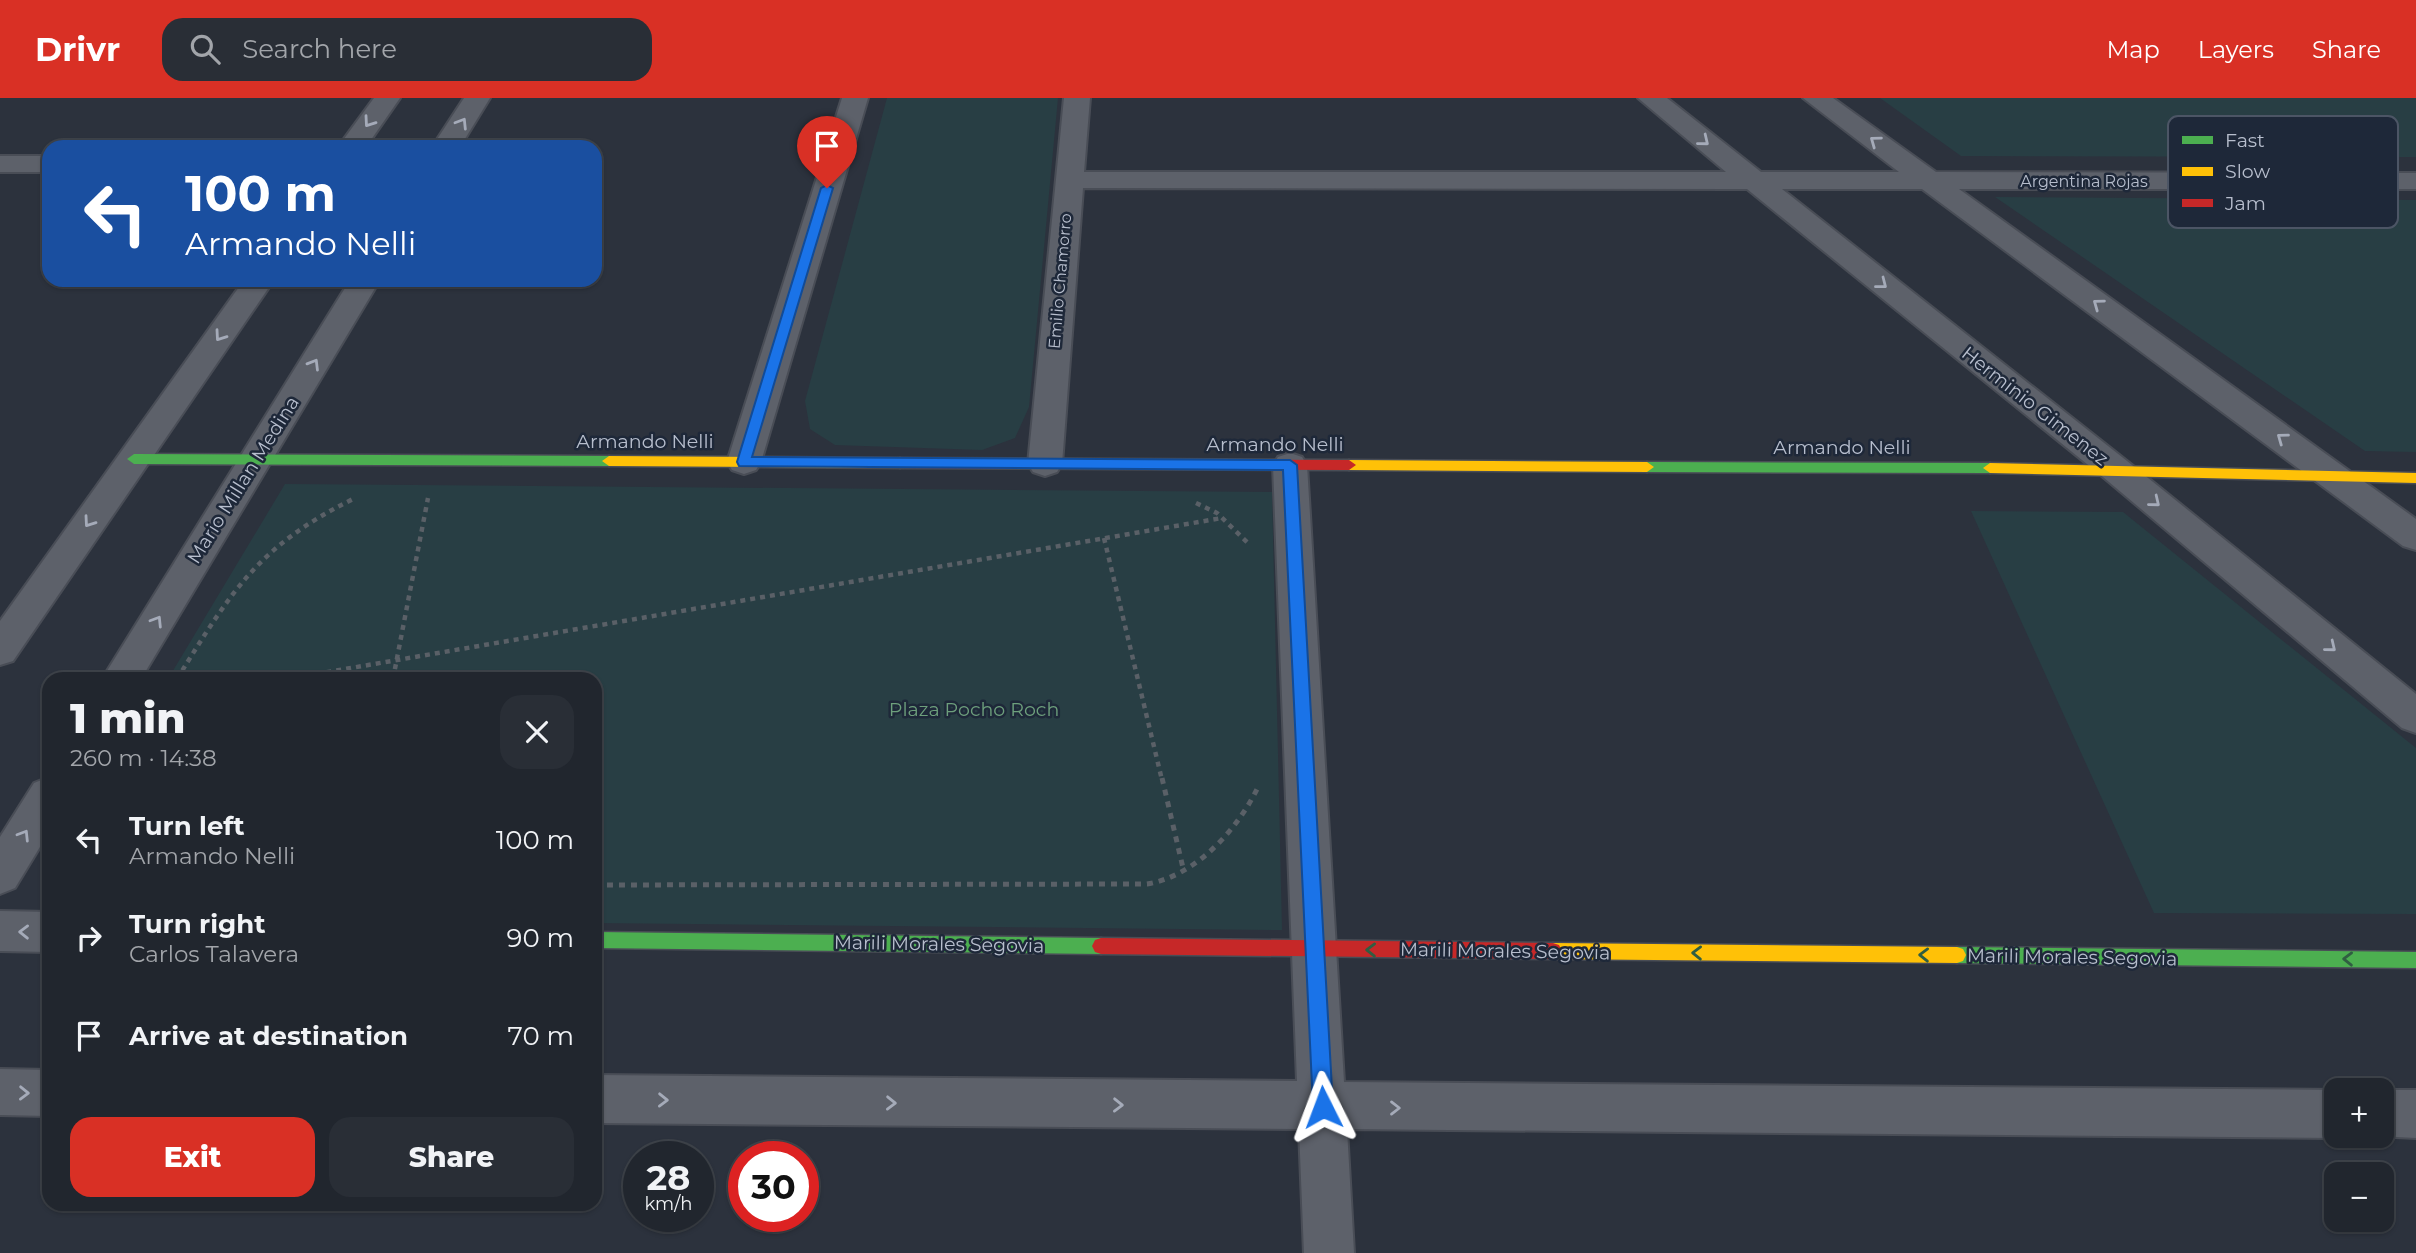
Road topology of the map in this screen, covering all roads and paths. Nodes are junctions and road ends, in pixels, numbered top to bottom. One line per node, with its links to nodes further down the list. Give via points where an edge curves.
1 (387, 98): 7 (street, one-way to 7)
2 (477, 98): 8 (street, one-way to 2)
3 (855, 98): 21 (street)
4 (1077, 98): 11 (street, Emilio Chamorro)
5 (1651, 98): 12 (street, Herminio Gimenez, one-way to 12)
6 (1816, 98): 13 (street, one-way to 6)
7 (357, 140)
8 (450, 140)
9 (0, 164): 10 (street)
10 (42, 164)
11 (1069, 180): 12 (street, Argentina Rojas); 22 (street, Emilio Chamorro)
12 (1752, 181): 13 (street, Argentina Rojas); 24 (street, Herminio Gimenez, one-way to 24)
13 (1930, 181): 14 (street, Argentina Rojas); 25 (street, one-way to 13)
14 (2168, 181)
15 (2398, 181): 16 (street, Argentina Rojas)
16 (2416, 181)
17 (254, 287): 20 (street, one-way to 20)
18 (361, 287): 19 (street, Mario Millan Medina, one-way to 18)
19 (257, 458): 20 (street, Armando Nelli); 21 (street, Armando Nelli); 36 (street, Mario Millan Medina, one-way to 19)
20 (134, 459): 34 (street, one-way to 34)
21 (744, 462): 22 (street, Armando Nelli)
22 (1045, 464): 23 (street, Armando Nelli)
23 (1290, 465): 24 (street, Armando Nelli); 49 (street)
24 (2115, 469): 25 (street, Armando Nelli); 40 (street, Herminio Gimenez, one-way to 40)
25 (2337, 478): 26 (street, Armando Nelli); 31 (street)
26 (2416, 478)
27 (428, 497): 35 (path)
28 (355, 498): 37 (path, via 278,541 249,570)
29 (1192, 502): 30 (path)
30 (1222, 518): 32 (path); 33 (path)
31 (2416, 537)
32 (1104, 538): 35 (path); 43 (path)
33 (1254, 551)
34 (0, 650)
35 (396, 660): 38 (path); 39 (path)
36 (125, 672)
37 (181, 672)
38 (327, 672)
39 (394, 672)
40 (2416, 717)
41 (1262, 776): 43 (path, via 1233,827)
42 (42, 806): 44 (street, one-way to 42)
43 (1184, 868): 45 (path, via 1162,881 1131,886)
44 (0, 875)
45 (602, 885)
46 (0, 931): 47 (street, one-way to 46)
47 (42, 932)
48 (602, 940): 49 (street, Marili Morales Segovia)
49 (1316, 950): 50 (street, Marili Morales Segovia, one-way to 49); 54 (street)
50 (2416, 960)
51 (0, 1092): 52 (street, one-way to 52)
52 (42, 1093)
53 (602, 1099): 54 (street, one-way to 54)
54 (1323, 1107): 55 (street, one-way to 55); 58 (street)
55 (2324, 1114)
56 (2394, 1114): 57 (street)
57 (2416, 1114)
58 (1329, 1253)

